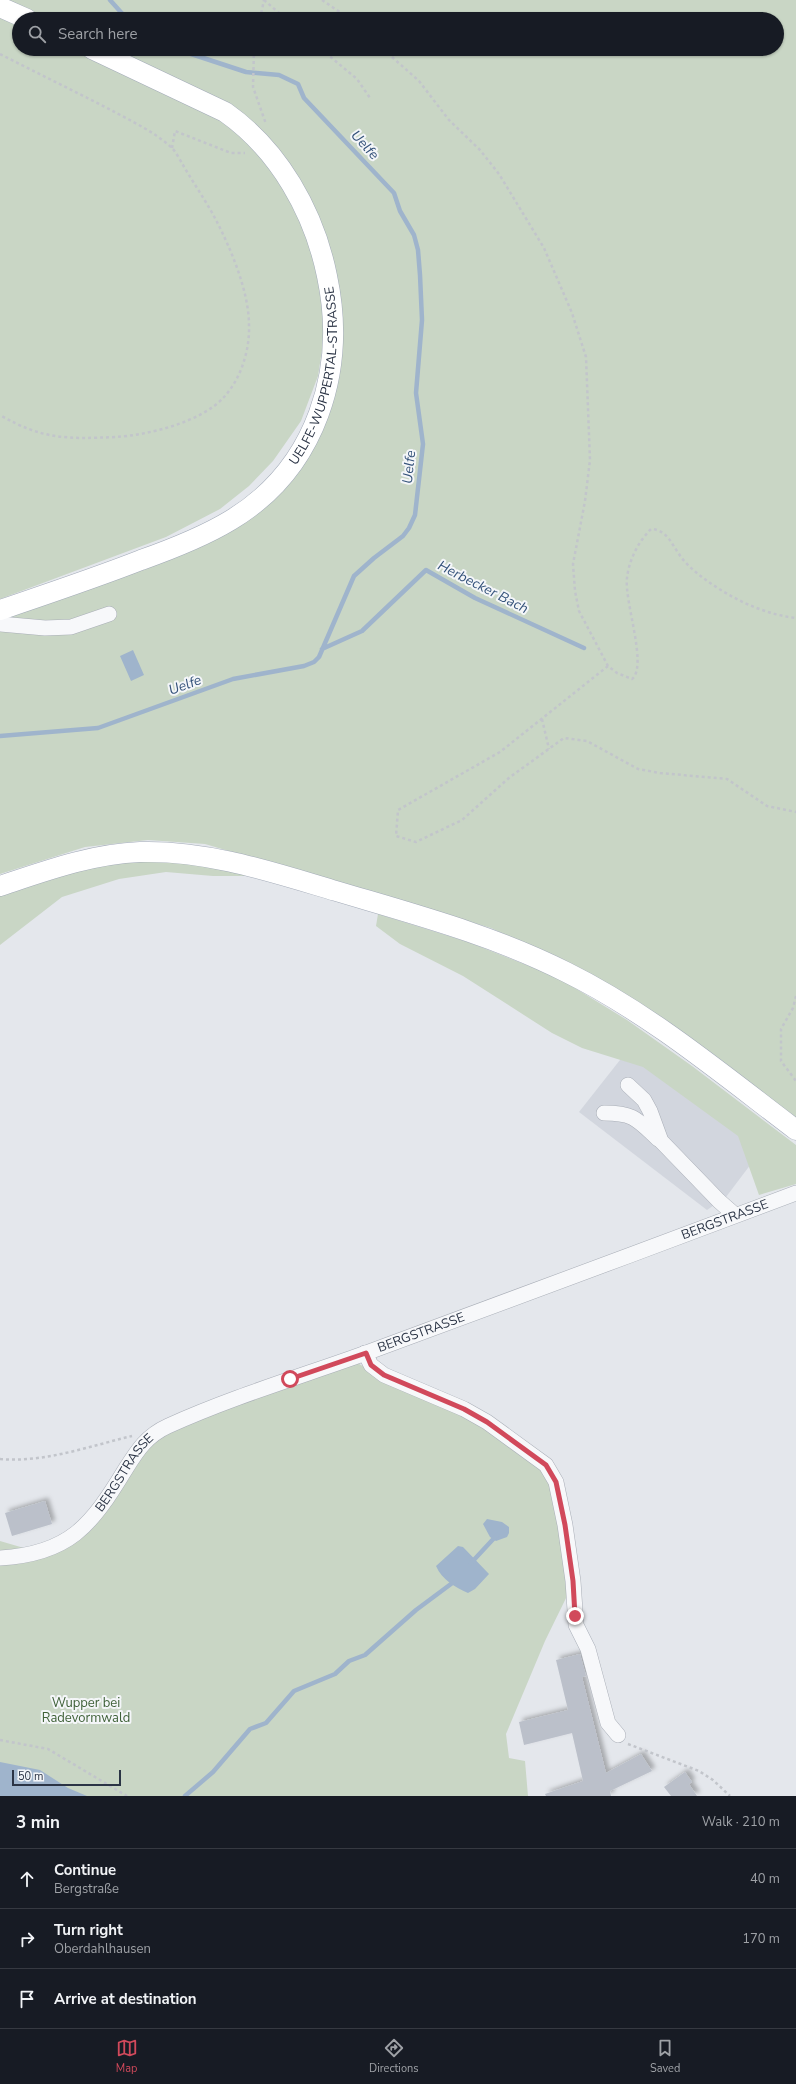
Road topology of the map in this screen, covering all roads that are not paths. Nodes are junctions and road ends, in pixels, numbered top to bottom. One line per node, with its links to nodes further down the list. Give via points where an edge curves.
1 (0, 7): 2 (main road)
2 (12, 12)
3 (107, 56): 4 (main road, UELFE-WUPPERTAL-STRASSE, via 226,112 242,124 267,150 289,181 306,212 322,253 330,289 334,344 329,384 319,415 301,452 277,482 256,502 231,520 182,544 101,576)
4 (0, 610)
5 (109, 614): 6 (street, via 71,627 45,628)
6 (0, 624)
7 (0, 886): 10 (main road, via 58,867 103,856 137,852 180,853 214,857 260,869 435,921 531,955 607,994 691,1051)
8 (628, 1085): 11 (street, via 644,1100)
9 (604, 1113): 11 (street, via 621,1113 637,1118)
10 (796, 1130)
11 (661, 1141): 13 (street)
12 (796, 1193): 13 (street, BERGSTRASSE)
13 (735, 1215): 14 (street, BERGSTRASSE)
14 (366, 1353): 15 (street, BERGSTRASSE, via 230,1400 156,1431 138,1450 108,1497 83,1528 41,1553); 16 (street, via 371,1365 384,1375 464,1409 487,1422 546,1465 556,1482 565,1525 576,1625 588,1649 608,1723)
15 (0, 1558)
16 (618, 1735)

